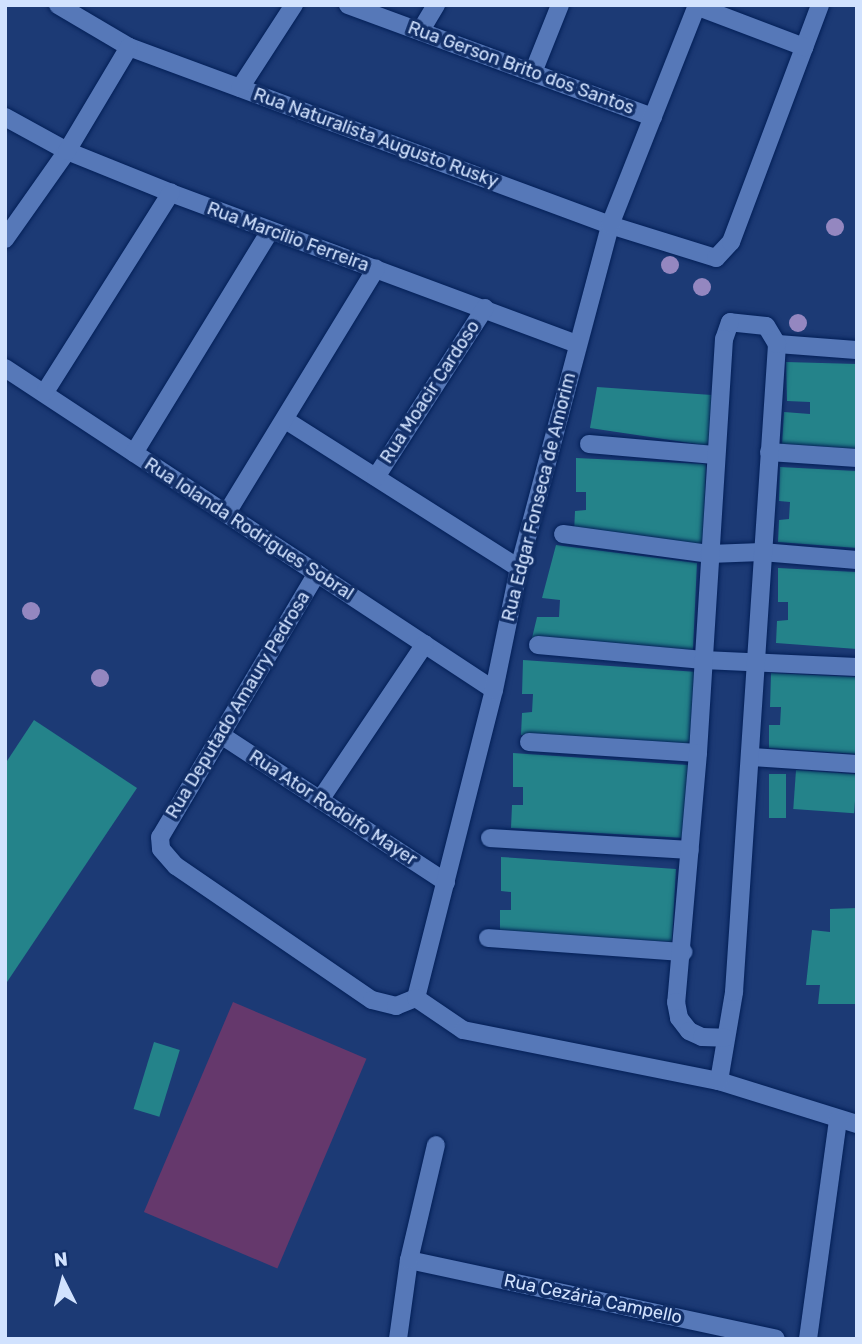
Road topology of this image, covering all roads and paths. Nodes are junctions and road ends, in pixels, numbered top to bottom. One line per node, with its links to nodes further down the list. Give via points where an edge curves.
1 (58, 5): 9 (street, Rua Naturalista Augusto Rusky)
2 (294, 5): 12 (street)
3 (348, 5): 8 (street, Rua Gerson Brito dos Santos)
4 (436, 5): 8 (street)
5 (560, 5): 11 (street)
6 (820, 5): 10 (street)
7 (696, 6): 10 (street); 14 (street, Rua Edgar Fonseca de Amorim)
8 (421, 30): 11 (street, Rua Gerson Brito dos Santos)
9 (129, 47): 12 (street, Rua Naturalista Augusto Rusky); 15 (street)
10 (804, 47): 17 (street, Rua Naturalista Augusto Rusky, via 731,242 720,256 701,256)
11 (534, 70): 14 (street, Rua Gerson Brito dos Santos)
12 (240, 88): 17 (street, Rua Naturalista Augusto Rusky)
13 (5, 117): 15 (street, Rua Marcílio Ferreira)
14 (653, 117): 17 (street, Rua Edgar Fonseca de Amorim)
15 (67, 151): 16 (street, Rua Marcílio Ferreira); 19 (street)
16 (171, 193): 18 (street, Rua Marcílio Ferreira); 26 (street)
17 (610, 225): 22 (street, Rua Edgar Fonseca de Amorim)
18 (270, 231): 20 (street, Rua Marcílio Ferreira); 30 (street)
19 (5, 239)
20 (376, 269): 21 (street, Rua Marcílio Ferreira); 27 (street)
21 (485, 308): 22 (street, Rua Marcílio Ferreira); 33 (street, Rua Moacir Cardoso)
22 (577, 344): 39 (street, Rua Edgar Fonseca de Amorim)
23 (777, 344): 24 (street); 29 (street); 31 (street, via 766,326 726,326)
24 (857, 350)
25 (5, 368): 26 (street, Rua Iolanda Rodrigues Sobral)
26 (45, 392): 30 (street, Rua Iolanda Rodrigues Sobral)
27 (287, 421): 33 (street); 34 (street)
28 (589, 444): 31 (street)
29 (769, 452): 32 (street); 36 (street)
30 (134, 453): 34 (street, Rua Iolanda Rodrigues Sobral)
31 (715, 455): 37 (street)
32 (857, 458)
33 (376, 477): 39 (street)
34 (228, 512): 40 (street, Rua Iolanda Rodrigues Sobral)
35 (563, 534): 37 (street)
36 (762, 552): 37 (street); 38 (street); 44 (street)
37 (709, 554): 43 (street)
38 (857, 561)
39 (519, 569): 46 (street, Rua Edgar Fonseca de Amorim)
40 (317, 573): 41 (street, Rua Iolanda Rodrigues Sobral); 47 (street, Rua Deputado Amaury Pedrosa)
41 (425, 644): 46 (street, Rua Iolanda Rodrigues Sobral); 52 (street)
42 (538, 645): 43 (street)
43 (703, 660): 44 (street); 49 (street)
44 (756, 662): 45 (street); 50 (street)
45 (857, 667)
46 (494, 690): 55 (street, Rua Edgar Fonseca de Amorim)
47 (221, 735): 52 (street, Rua Ator Rodolfo Mayer); 58 (street, Rua Deputado Amaury Pedrosa, via 160,837 163,853 356,990 396,1006)
48 (529, 742): 49 (street)
49 (698, 753): 54 (street)
50 (752, 757): 51 (street); 59 (street, via 734,992)
51 (857, 764)
52 (320, 800): 55 (street, Rua Ator Rodolfo Mayer)
53 (490, 838): 54 (street)
54 (690, 850): 57 (street)
55 (446, 882): 58 (street, Rua Edgar Fonseca de Amorim)
56 (488, 938): 57 (street)
57 (683, 952): 59 (street, via 676,1002 679,1018 689,1031 702,1037)
58 (416, 998): 60 (street, via 463,1030)
59 (724, 1038): 60 (street)
60 (719, 1081): 61 (street)
61 (838, 1120): 62 (street); 67 (street)
62 (857, 1124)
63 (436, 1145): 64 (street)
64 (409, 1260): 65 (street); 66 (street, Rua Cezária Campello)
65 (398, 1339)
66 (776, 1339)
67 (808, 1339)

